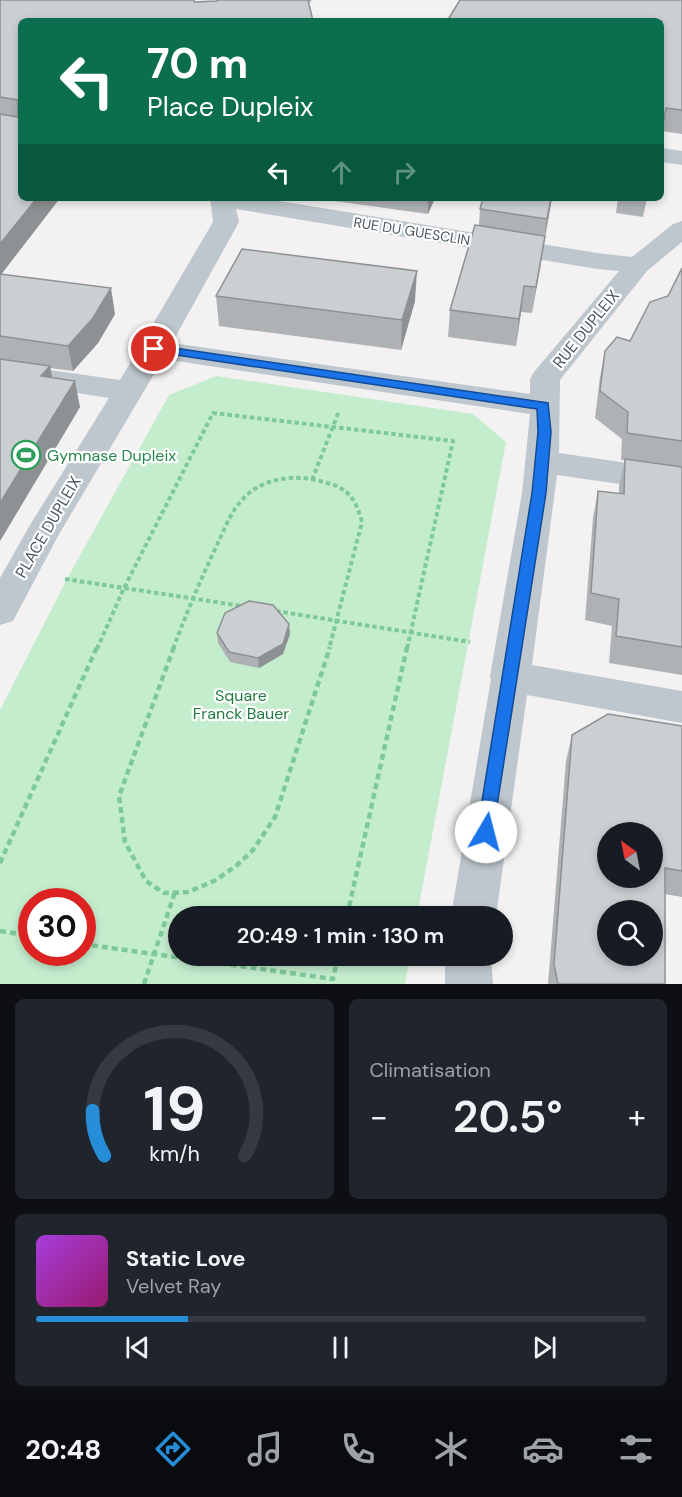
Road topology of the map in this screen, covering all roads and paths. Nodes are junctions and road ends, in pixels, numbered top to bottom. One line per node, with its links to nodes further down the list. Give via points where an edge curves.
1 (664, 155): 2 (street)
2 (682, 158)
3 (222, 201): 7 (street, PLACE DUPLEIX, via 226,222)
4 (234, 201): 6 (street, RUE DU GUESCLIN)
5 (682, 229): 6 (street, RUE DUPLEIX)
6 (638, 265): 11 (street, RUE DUPLEIX, via 545,379)
7 (154, 349): 9 (street); 10 (street, PLACE DUPLEIX)
8 (0, 372): 10 (street)
9 (352, 378): 11 (street); 12 (path)
10 (128, 391): 16 (street, PLACE DUPLEIX)
11 (544, 406): 13 (street, RUE DUPLEIX)
12 (333, 426): 14 (path); 17 (path, via 213,413); 23 (path, via 453,441)
13 (542, 462): 15 (street); 24 (street, RUE DUPLEIX)
14 (312, 480): 18 (path, via 280,479 260,485 243,498); 22 (path, via 338,486 356,501 362,522)
15 (682, 482)
16 (22, 572): 17 (path); 20 (street, PLACE DUPLEIX)
17 (124, 588): 18 (path); 26 (path)
18 (192, 598): 19 (path); 27 (path, via 119,796 124,842 146,881 164,893)
19 (248, 607)
20 (0, 611)
21 (270, 611): 22 (path)
22 (338, 621): 23 (path); 27 (path, via 275,817 253,850 236,866 206,885)
23 (410, 633): 24 (path); 28 (path)
24 (512, 663): 25 (street); 29 (street, RUE DUPLEIX)
25 (682, 707)
26 (0, 863)
27 (175, 892): 33 (path)
28 (349, 906)
29 (476, 906)
30 (0, 931): 31 (path)
31 (18, 934)
32 (96, 946): 33 (path)
33 (153, 956): 34 (path); 38 (path)
34 (168, 958)
35 (231, 966): 36 (path, via 333,979)
36 (336, 966)
37 (469, 966): 39 (street)
38 (144, 984)
39 (470, 984)

